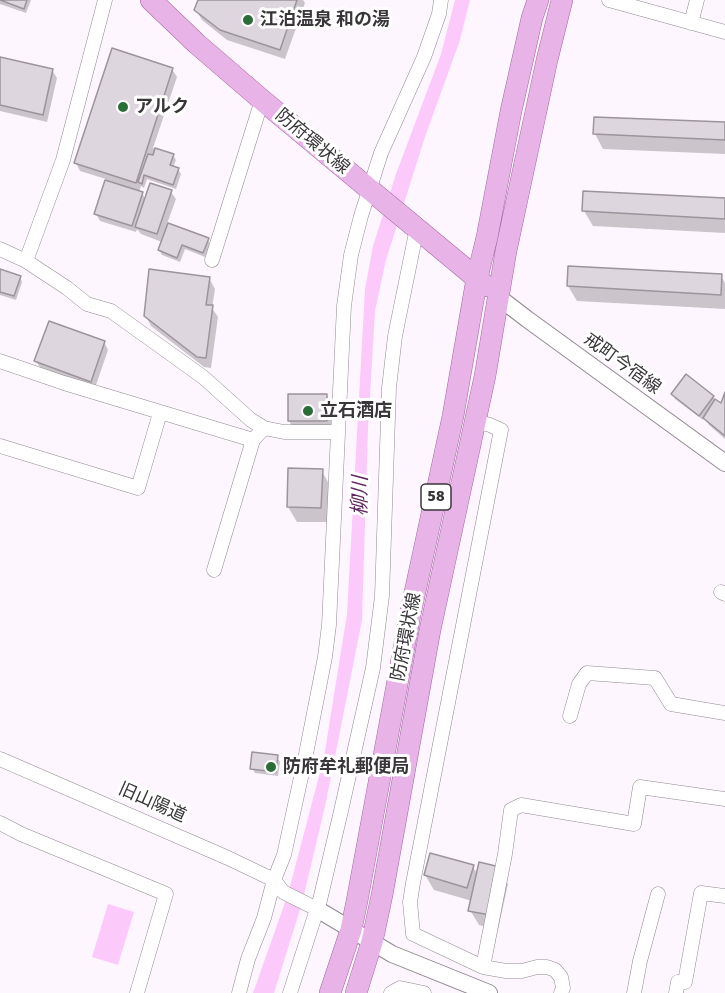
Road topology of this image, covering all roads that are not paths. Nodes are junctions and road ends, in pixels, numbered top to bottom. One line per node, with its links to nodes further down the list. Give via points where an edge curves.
1 (105, 0): 15 (street, via 63,160)
2 (151, 0): 10 (main road, 防府環状線)
3 (441, 0): 11 (street, via 424,57 381,153)
4 (538, 0): 16 (main road, 防府環状線 / 58)
5 (562, 0): 17 (main road, 防府環状線 / 58)
6 (609, 0): 8 (street)
7 (697, 0): 8 (street)
8 (691, 23): 9 (street)
9 (725, 32)
10 (262, 100): 11 (main road, 防府環状線); 14 (street)
11 (374, 193): 12 (main road, 防府環状線); 22 (street, via 361,216 351,255 344,306)
12 (413, 224): 16 (main road, 防府環状線); 35 (street, via 389,387 382,596 373,668 341,811)
13 (0, 249): 15 (street)
14 (212, 260)
15 (26, 261): 21 (street, via 87,304 111,311 203,377)
16 (477, 278): 17 (main road, 防府環状線); 36 (main road, 防府環状線 / 58)
17 (497, 296): 20 (main road, 防府環状線 / 58); 25 (street, 戒町今宿線)
18 (0, 361): 19 (street)
19 (160, 412): 23 (street); 24 (street, via 138,488)
20 (475, 421): 37 (main road, 防府環状線 / 58, via 430,630); 38 (street, via 501,430 410,902 414,934)
21 (264, 428): 22 (street); 23 (street)
22 (338, 432): 32 (street, via 325,657 284,855)
23 (253, 440): 26 (street)
24 (0, 446)
25 (725, 463)
26 (214, 570)
27 (725, 713): 28 (street, via 670,704 655,678 587,673 579,684)
28 (570, 716)
29 (0, 759): 32 (street, 旧山陽道)
30 (725, 799): 38 (street, via 640,787 634,824 521,805 511,810)
31 (0, 823): 39 (street, via 166,894)
32 (274, 880): 35 (street, 旧山陽道, via 283,892); 40 (street)
33 (658, 894): 48 (street)
34 (725, 896): 49 (street, via 701,892 685,982 678,982)
35 (313, 907): 36 (street); 41 (street)
36 (351, 930): 37 (street); 42 (main road, 防府環状線 / 58)
37 (372, 942): 43 (main road, 防府環状線 / 58); 46 (street, via 392,954)
38 (483, 967): 47 (street, via 514,971 547,967 561,977)
39 (137, 993)
40 (239, 993)
41 (290, 993)
42 (330, 993)
43 (356, 993)
44 (391, 993): 45 (street, via 400,988)
45 (424, 993)
46 (489, 993)
47 (561, 993)
48 (634, 993)
49 (676, 993)

